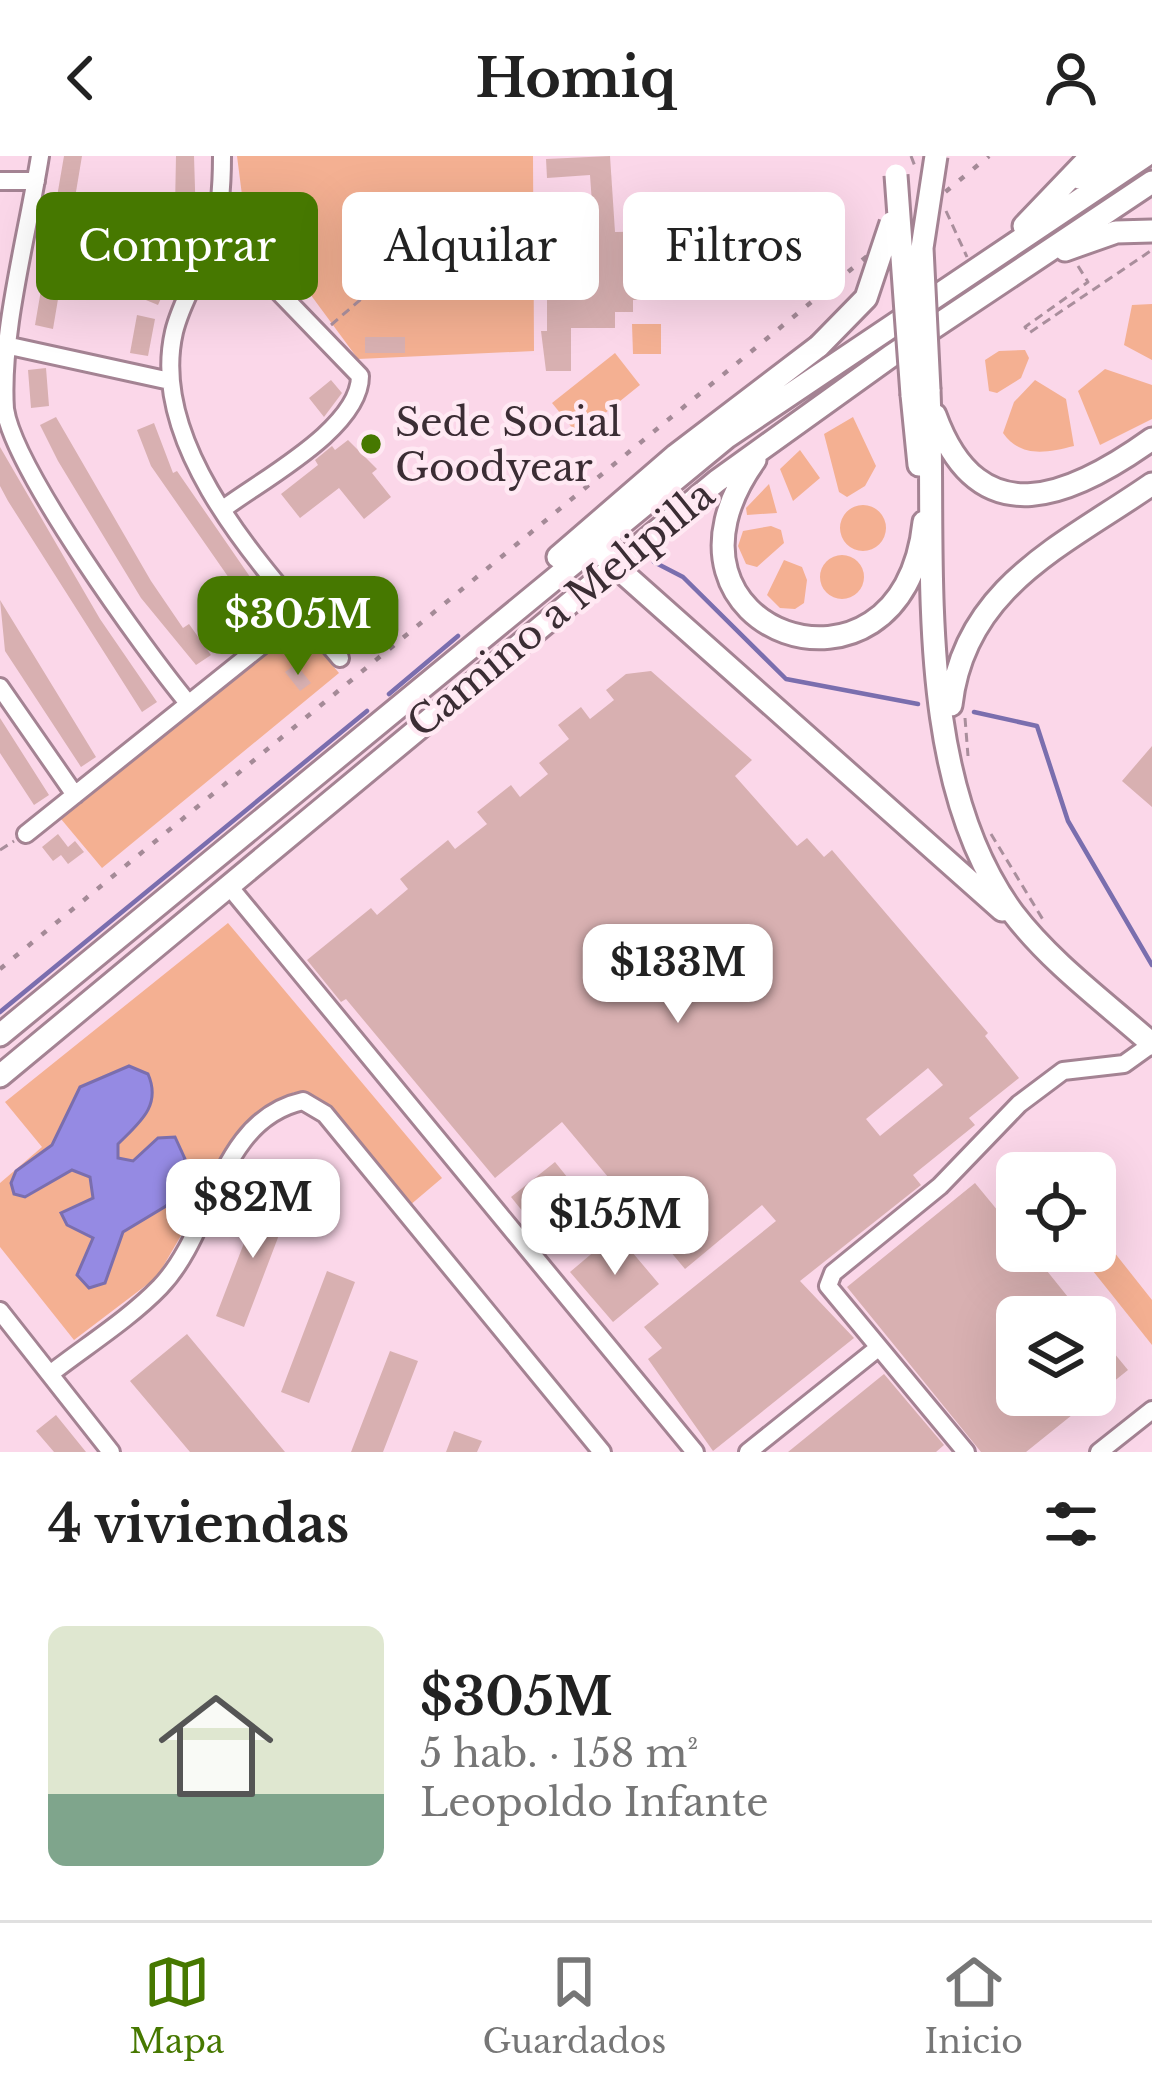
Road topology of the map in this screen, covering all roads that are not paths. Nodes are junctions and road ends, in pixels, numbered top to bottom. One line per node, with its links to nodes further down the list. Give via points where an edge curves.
1 (40, 156): 9 (street)
2 (221, 156): 19 (street, via 218,214 177,322)
3 (936, 156): 20 (main road, bridge, via 922,248)
4 (1091, 156): 11 (main road)
5 (1116, 156): 11 (main road)
6 (1145, 156): 13 (main road, Camino a Melipilla)
7 (895, 165): 20 (main road, bridge); 30 (main road, bridge, via 888,240 854,315 603,515)
8 (0, 181): 9 (street)
9 (36, 182): 15 (street)
10 (1152, 182): 16 (main road, Camino a Melipilla)
11 (1030, 220): 13 (main road)
12 (1152, 231): 16 (main road, via 1116,232)
13 (1003, 249): 26 (main road, Camino a Melipilla, via 760,413)
14 (0, 260): 15 (street)
15 (22, 260): 18 (street)
16 (1020, 268): 21 (main road, Camino a Melipilla)
17 (287, 300): 24 (street, via 360,376 357,403)
18 (4, 344): 19 (street); 33 (street, via 5,407 17,444 146,651)
19 (170, 381): 24 (street, via 180,430)
20 (921, 393): 22 (main road, via 961,462 1012,492 1082,485); 25 (main road); 28 (main road)
21 (774, 438): 25 (main road, via 738,484 721,545 734,592 773,630 832,638 875,622 908,584); 27 (main road, Camino a Melipilla)
22 (1152, 439)
23 (1152, 484): 34 (main road, via 1018,577 980,616 955,671)
24 (223, 508): 29 (street)
25 (925, 515): 28 (main road)
26 (605, 535): 27 (main road); 30 (main road, Camino a Melipilla)
27 (610, 566): 37 (main road, Camino a Melipilla); 38 (main road)
28 (936, 578): 34 (main road)
29 (302, 613): 31 (street); 33 (street)
30 (506, 616): 39 (main road, Camino a Melipilla)
31 (340, 658)
32 (0, 687): 35 (street)
33 (188, 703): 35 (street)
34 (959, 762): 38 (main road, via 976,852)
35 (75, 795): 36 (street)
36 (26, 834)
37 (228, 885): 41 (main road, Camino a Melipilla); 48 (street)
38 (1040, 943): 40 (main road)
39 (0, 1035)
40 (1152, 1044): 43 (street, via 1124,1064 1063,1071 833,1273 828,1286)
41 (0, 1076)
42 (0, 1311): 44 (street)
43 (878, 1348): 49 (street); 50 (street)
44 (50, 1374): 46 (street); 47 (street, via 163,1285 250,1128 274,1107 303,1100 325,1114)
45 (1152, 1410): 51 (street)
46 (111, 1452)
47 (602, 1452)
48 (695, 1452)
49 (748, 1452)
50 (966, 1452)
51 (1100, 1452)

